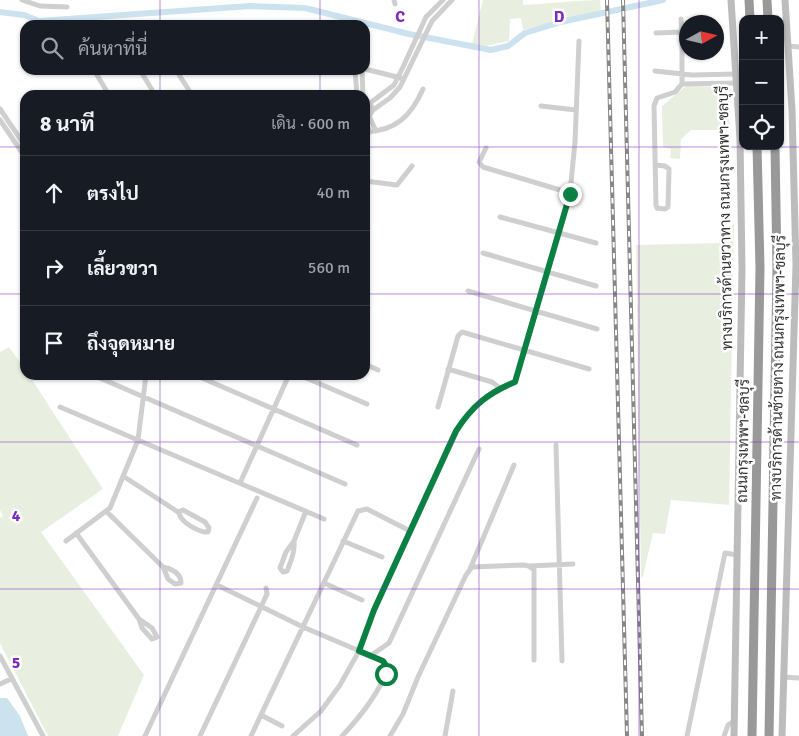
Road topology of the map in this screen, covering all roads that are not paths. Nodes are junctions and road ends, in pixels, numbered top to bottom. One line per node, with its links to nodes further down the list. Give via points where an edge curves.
1 (22, 0): 7 (street, via 40,6)
2 (442, 0): 24 (street, via 426,17)
3 (452, 0): 25 (street, via 432,20)
4 (731, 0): 18 (main road, ทางบริการด้านขวาทาง ถนนกรุงเทพฯ-ชลบุรี)
5 (786, 1): 12 (main road, ทางบริการด้านซ้ายทาง ถนนกรุงเทพฯ-ชลบุรี)
6 (767, 2): 8 (highway)
7 (67, 6)
8 (768, 15)
9 (679, 32): 10 (street)
10 (656, 34)
11 (579, 41): 39 (street)
12 (788, 46): 13 (street); 75 (main road, ทางบริการด้านซ้ายทาง ถนนกรุงเทพฯ-ชลบุรี, via 796,265)
13 (799, 47)
14 (682, 60): 17 (street)
15 (370, 71): 24 (street)
16 (655, 71): 17 (street)
17 (682, 74): 18 (street); 27 (street)
18 (737, 74): 26 (main road, ทางบริการด้านขวาทาง ถนนกรุงเทพฯ-ชลบุรี)
19 (97, 75): 29 (street)
20 (143, 75): 30 (street)
21 (179, 75): 31 (street)
22 (355, 75): 32 (street)
23 (363, 75): 33 (street)
24 (398, 77): 25 (street); 34 (street, via 394,85)
25 (405, 80): 38 (street, via 390,98)
26 (737, 83): 27 (street); 99 (main road, ทางบริการด้านขวาทาง ถนนกรุงเทพฯ-ชลบุรี, via 742,269)
27 (682, 84): 50 (street, via 675,92 655,101)
28 (423, 89): 43 (street, via 416,105 402,121)
29 (106, 90)
30 (152, 90)
31 (189, 90)
32 (357, 90)
33 (363, 90)
34 (370, 101)
35 (370, 106): 38 (street)
36 (541, 106): 39 (street)
37 (0, 110): 45 (street)
38 (372, 110): 40 (street)
39 (576, 110): 53 (street)
40 (370, 113)
41 (0, 120): 47 (street)
42 (370, 123): 43 (street)
43 (376, 131): 44 (street)
44 (370, 132)
45 (20, 139)
46 (486, 148): 53 (street, via 479,162 483,167)
47 (20, 150)
48 (757, 150): 137 (highway, ถนนกรุงเทพฯ-ชลบุรี, via 760,268)
49 (775, 150): 138 (highway, ถนนกรุงเทพฯ-ชลบุรี, via 777,269)
50 (656, 165): 50 (street, via 656,205 665,209 668,207 668,169)
51 (412, 166): 52 (street, via 398,185)
52 (370, 182)
53 (570, 194): 55 (street)
54 (500, 217): 55 (street)
55 (560, 234): 56 (street); 58 (street)
56 (596, 244)
57 (483, 253): 58 (street)
58 (548, 272): 59 (street); 61 (street)
59 (596, 286)
60 (468, 291): 61 (street)
61 (537, 312): 62 (street); 63 (street)
62 (597, 329)
63 (525, 350): 65 (street, via 462,332); 66 (street); 73 (street, via 515,382)
64 (370, 366): 67 (street)
65 (448, 369): 73 (street, via 492,382); 78 (street)
66 (589, 369)
67 (378, 370)
68 (104, 380): 74 (street)
69 (145, 380): 74 (street)
70 (207, 380): 79 (street)
71 (287, 380): 79 (street)
72 (311, 380): 76 (street)
73 (500, 388): 94 (street, via 467,414 456,431)
74 (143, 397): 80 (street); 83 (street)
75 (796, 401): 118 (main road, ทางบริการด้านซ้ายทาง ถนนกรุงเทพฯ-ชลบุรี)
76 (368, 404)
77 (60, 407): 80 (street)
78 (438, 407)
79 (274, 408): 81 (street); 83 (street)
80 (138, 440): 86 (street); 87 (street)
81 (358, 445)
82 (556, 445): 102 (street)
83 (258, 446): 87 (street); 88 (street)
84 (479, 449): 115 (street, via 389,643)
85 (514, 465): 105 (street)
86 (123, 476): 90 (street); 92 (street)
87 (240, 483): 91 (street)
88 (346, 484)
89 (256, 498): 107 (street)
90 (106, 511): 95 (street); 104 (street)
91 (306, 511): 93 (street); 97 (street)
92 (178, 512): 92 (street, via 184,510 198,518 209,528 208,532 182,520)
93 (324, 519)
94 (410, 531): 98 (street, via 364,509 358,512); 113 (street)
95 (76, 533): 96 (street); 111 (street)
96 (66, 541)
97 (294, 541): 97 (street, via 292,558 287,571 283,572 281,564)
98 (343, 541): 100 (street); 106 (street)
99 (737, 555): 124 (main road, ทางบริการด้านขวาทาง ถนนกรุงเทพฯ-ชลบุรี); 134 (street, via 725,554)
100 (382, 557)
101 (573, 564): 102 (street)
102 (560, 565): 103 (street); 117 (street)
103 (529, 566): 105 (street, via 475,566); 116 (street, via 534,573)
104 (163, 567)
105 (470, 569): 132 (street)
106 (324, 583): 109 (street); 112 (street)
107 (217, 585): 110 (street); 127 (street)
108 (266, 588): 110 (street)
109 (362, 600)
110 (262, 607): 112 (street); 128 (street)
111 (139, 619)
112 (303, 627): 113 (street); 123 (street)
113 (359, 651): 115 (street); 130 (street, via 328,702)
114 (0, 656): 119 (street)
115 (370, 656): 131 (street, via 385,664 386,674 367,708)
116 (534, 660)
117 (562, 661)
118 (783, 677): 120 (street); 139 (main road, ทางบริการด้านซ้ายทาง ถนนกรุงเทพฯ-ชลบุรี)
119 (11, 678): 121 (street); 126 (street)
120 (799, 678)
121 (0, 684)
122 (453, 691): 133 (street)
123 (261, 715): 125 (street); 129 (street)
124 (734, 721): 135 (street, via 728,725); 136 (main road, ทางบริการด้านขวาทาง ถนนกรุงเทพฯ-ชลบุรี)
125 (282, 726)
126 (43, 736)
127 (145, 736)
128 (200, 736)
129 (251, 736)
130 (293, 736)
131 (342, 736)
132 (390, 736)
133 (445, 736)
134 (687, 736)
135 (724, 736)
136 (734, 736)
137 (752, 736)
138 (769, 736)
139 (782, 736)

